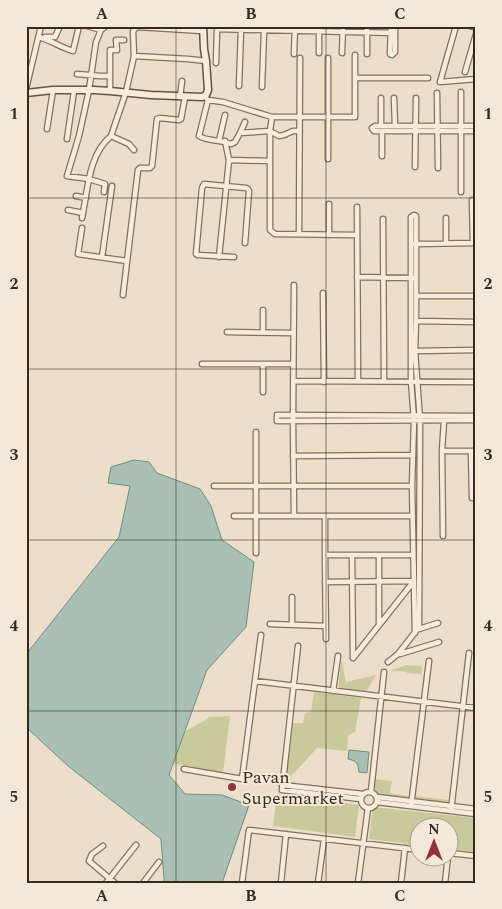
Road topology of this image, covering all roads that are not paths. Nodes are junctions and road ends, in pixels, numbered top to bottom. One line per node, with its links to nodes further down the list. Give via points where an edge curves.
1 (41, 26): 26 (street)
2 (60, 26): 26 (street, via 55,37)
3 (79, 26): 26 (street, via 73,50)
4 (87, 26): 21 (street)
5 (106, 26): 21 (street)
6 (367, 26): 23 (street)
7 (391, 26): 24 (street)
8 (395, 26): 24 (street)
9 (456, 26): 44 (street, via 440,82)
10 (470, 26): 15 (street)
11 (138, 27): 12 (street); 33 (street, via 133,31)
12 (155, 27): 16 (street)
13 (218, 28): 17 (street); 37 (street)
14 (270, 28): 18 (street); 22 (street)
15 (476, 28)
16 (203, 29): 36 (main road)
17 (244, 29): 22 (street); 46 (street)
18 (295, 29): 19 (street); 30 (street)
19 (319, 29): 20 (street); 28 (street)
20 (343, 29): 23 (street); 29 (street)
21 (101, 30): 40 (street, via 96,42)
22 (264, 31): 47 (street)
23 (367, 32): 24 (street); 31 (street)
24 (393, 33)
25 (476, 34): 38 (street)
26 (39, 37): 50 (street)
27 (124, 40): 41 (street, via 116,40 117,50 110,50)
28 (318, 53)
29 (342, 53)
30 (294, 54)
31 (367, 54)
32 (355, 55): 42 (street)
33 (134, 56): 36 (street); 53 (street)
34 (300, 58): 64 (street)
35 (328, 58): 62 (street)
36 (206, 61): 57 (main road)
37 (216, 63)
38 (465, 72)
39 (77, 74): 40 (street)
40 (92, 75): 41 (street); 49 (street)
41 (110, 76): 52 (street)
42 (355, 78): 43 (street); 62 (street, via 355,117)
43 (428, 78)
44 (476, 79)
45 (182, 81): 56 (street)
46 (239, 86)
47 (262, 87)
48 (53, 90): 50 (main road); 51 (main road); 73 (street)
49 (89, 90): 51 (main road); 52 (main road); 69 (street)
50 (26, 91)
51 (74, 91): 66 (street)
52 (110, 91): 53 (main road)
53 (126, 92): 56 (main road); 79 (street)
54 (461, 92): 72 (street)
55 (437, 93): 71 (street)
56 (182, 97): 57 (main road); 113 (street, via 181,119 157,119 152,166 138,170)
57 (206, 98): 63 (street); 81 (street, via 199,136)
58 (381, 98): 74 (street)
59 (394, 98): 67 (street)
60 (416, 98): 70 (street)
61 (225, 115): 81 (street)
62 (328, 116): 64 (street); 85 (street)
63 (272, 117): 64 (street); 76 (street)
64 (300, 118): 77 (street)
65 (245, 122): 78 (street)
66 (68, 124): 69 (street); 80 (street)
67 (395, 126): 70 (street); 74 (street)
68 (476, 126): 72 (street)
69 (81, 127): 90 (street, via 68,176)
70 (416, 128): 71 (street); 74 (street); 88 (street)
71 (438, 128): 72 (street); 89 (street)
72 (462, 128): 75 (street); 94 (street)
73 (47, 129)
74 (382, 129): 84 (street)
75 (476, 130)
76 (270, 131): 77 (street, via 279,136); 78 (street); 87 (street)
77 (300, 131): 104 (street)
78 (240, 133): 82 (street, via 233,143)
79 (111, 136): 83 (street, via 129,144); 90 (street, via 95,157)
80 (66, 139)
81 (219, 140): 82 (street)
82 (225, 142): 86 (street)
83 (134, 150)
84 (382, 156)
85 (328, 159)
86 (229, 160): 87 (street); 92 (street)
87 (270, 161): 104 (street, via 270,230 275,234)
88 (415, 167)
89 (438, 168)
90 (89, 180): 93 (street, via 105,184); 96 (street)
91 (112, 186): 111 (street)
92 (226, 186): 107 (street, via 248,189); 110 (street); 110 (street, via 204,184 198,224 196,254)
93 (104, 192)
94 (462, 192)
95 (76, 196): 96 (street)
96 (86, 198): 100 (street, via 83,215)
97 (472, 200): 108 (street, via 473,243)
98 (329, 204): 105 (street)
99 (357, 207): 106 (street)
100 (68, 210)
101 (383, 218): 115 (street)
102 (446, 218): 108 (street)
103 (82, 228): 111 (street, via 78,254)
104 (299, 234): 105 (street)
105 (329, 234): 106 (street)
106 (357, 234): 114 (street)
107 (245, 243)
108 (446, 243): 109 (street)
109 (413, 244): 109 (street, via 411,216 414,215 416,216); 116 (street)
110 (219, 256): 112 (street)
111 (102, 257): 113 (street)
112 (234, 257)
113 (127, 261): 119 (street)
114 (357, 277): 115 (street); 134 (street)
115 (384, 278): 116 (street); 135 (street)
116 (414, 278): 120 (street); 136 (street)
117 (294, 285): 127 (street)
118 (323, 294): 137 (street)
119 (123, 296)
120 (416, 296): 121 (street); 123 (street)
121 (476, 296)
122 (263, 310): 126 (street)
123 (416, 321): 124 (street); 129 (street)
124 (476, 322)
125 (228, 332): 126 (street)
126 (263, 332): 127 (street)
127 (293, 333): 132 (street)
128 (476, 350): 129 (street)
129 (415, 351): 136 (street)
130 (202, 364): 131 (street)
131 (263, 364): 132 (street); 139 (street)
132 (293, 364): 133 (street)
133 (294, 381): 137 (street); 140 (street)
134 (358, 381): 135 (street); 137 (street)
135 (384, 381): 136 (street)
136 (414, 381): 138 (street); 141 (street)
137 (324, 382)
138 (476, 382)
139 (263, 392)
140 (293, 415): 141 (street); 143 (street); 143 (street, via 277,415 277,421)
141 (417, 418): 142 (street); 143 (street); 144 (street); 148 (street); 176 (street)
142 (476, 418): 144 (street)
143 (293, 421): 149 (street)
144 (444, 421): 146 (street)
145 (256, 432): 151 (street)
146 (442, 451): 147 (street); 160 (street)
147 (474, 451): 154 (street)
148 (412, 455): 149 (street); 153 (street)
149 (294, 456): 152 (street)
150 (214, 486): 151 (street)
151 (256, 486): 152 (street); 156 (street)
152 (294, 486): 153 (street); 157 (street)
153 (412, 486): 159 (street)
154 (472, 498)
155 (234, 516): 156 (street)
156 (256, 516): 157 (street); 161 (street)
157 (294, 516): 158 (street)
158 (325, 516): 159 (street); 162 (street)
159 (413, 516): 165 (street)
160 (443, 536)
161 (256, 553)
162 (325, 555): 163 (street); 167 (street)
163 (352, 555): 164 (street); 168 (street)
164 (379, 555): 165 (street); 169 (street)
165 (413, 555): 166 (street)
166 (414, 581): 169 (street); 174 (street); 176 (street)
167 (325, 582): 168 (street); 175 (street)
168 (352, 582): 169 (street); 174 (street, via 352,658)
169 (379, 582): 174 (street)
170 (292, 597): 173 (street)
171 (438, 623): 176 (street)
172 (270, 624): 173 (street)
173 (292, 624): 175 (street)
174 (379, 624)
175 (326, 626): 178 (street)
176 (417, 631): 181 (street)
177 (260, 635): 187 (street)
178 (326, 639)
179 (439, 642): 181 (street)
180 (298, 646): 188 (street)
181 (398, 654): 185 (street)
182 (470, 654): 192 (street)
183 (338, 656): 189 (street)
184 (429, 661): 191 (street)
185 (388, 662)
186 (384, 672): 190 (street)
187 (255, 681): 188 (street); 194 (street, via 242,779)
188 (293, 686): 189 (street); 196 (street, via 282,790)
189 (333, 691): 190 (street)
190 (381, 696): 191 (street); 195 (street)
191 (424, 702): 192 (street); 198 (street)
192 (463, 706): 193 (street); 200 (street)
193 (476, 708)
194 (184, 769)
195 (371, 791): 196 (street); 197 (street)
196 (362, 796): 199 (street, via 363,805)
197 (377, 799): 198 (street); 199 (street, via 375,805)
198 (411, 804): 200 (street)
199 (368, 808): 205 (street)
200 (451, 809): 201 (street); 202 (street)
201 (476, 809)
202 (476, 814)
203 (286, 834): 204 (street); 218 (street, via 249,830); 219 (street)
204 (324, 838): 205 (street); 220 (street)
205 (364, 843): 208 (street); 221 (street)
206 (136, 845): 214 (street)
207 (103, 846): 214 (street, via 92,854 89,861)
208 (405, 848): 209 (street); 222 (street)
209 (410, 849)
210 (460, 854): 211 (street)
211 (476, 856)
212 (159, 862): 217 (street)
213 (447, 866): 223 (street)
214 (110, 878): 215 (street); 216 (street)
215 (106, 883)
216 (115, 883)
217 (143, 883)
218 (242, 883)
219 (281, 883)
220 (318, 883)
221 (358, 883)
222 (401, 883)
223 (445, 883)

